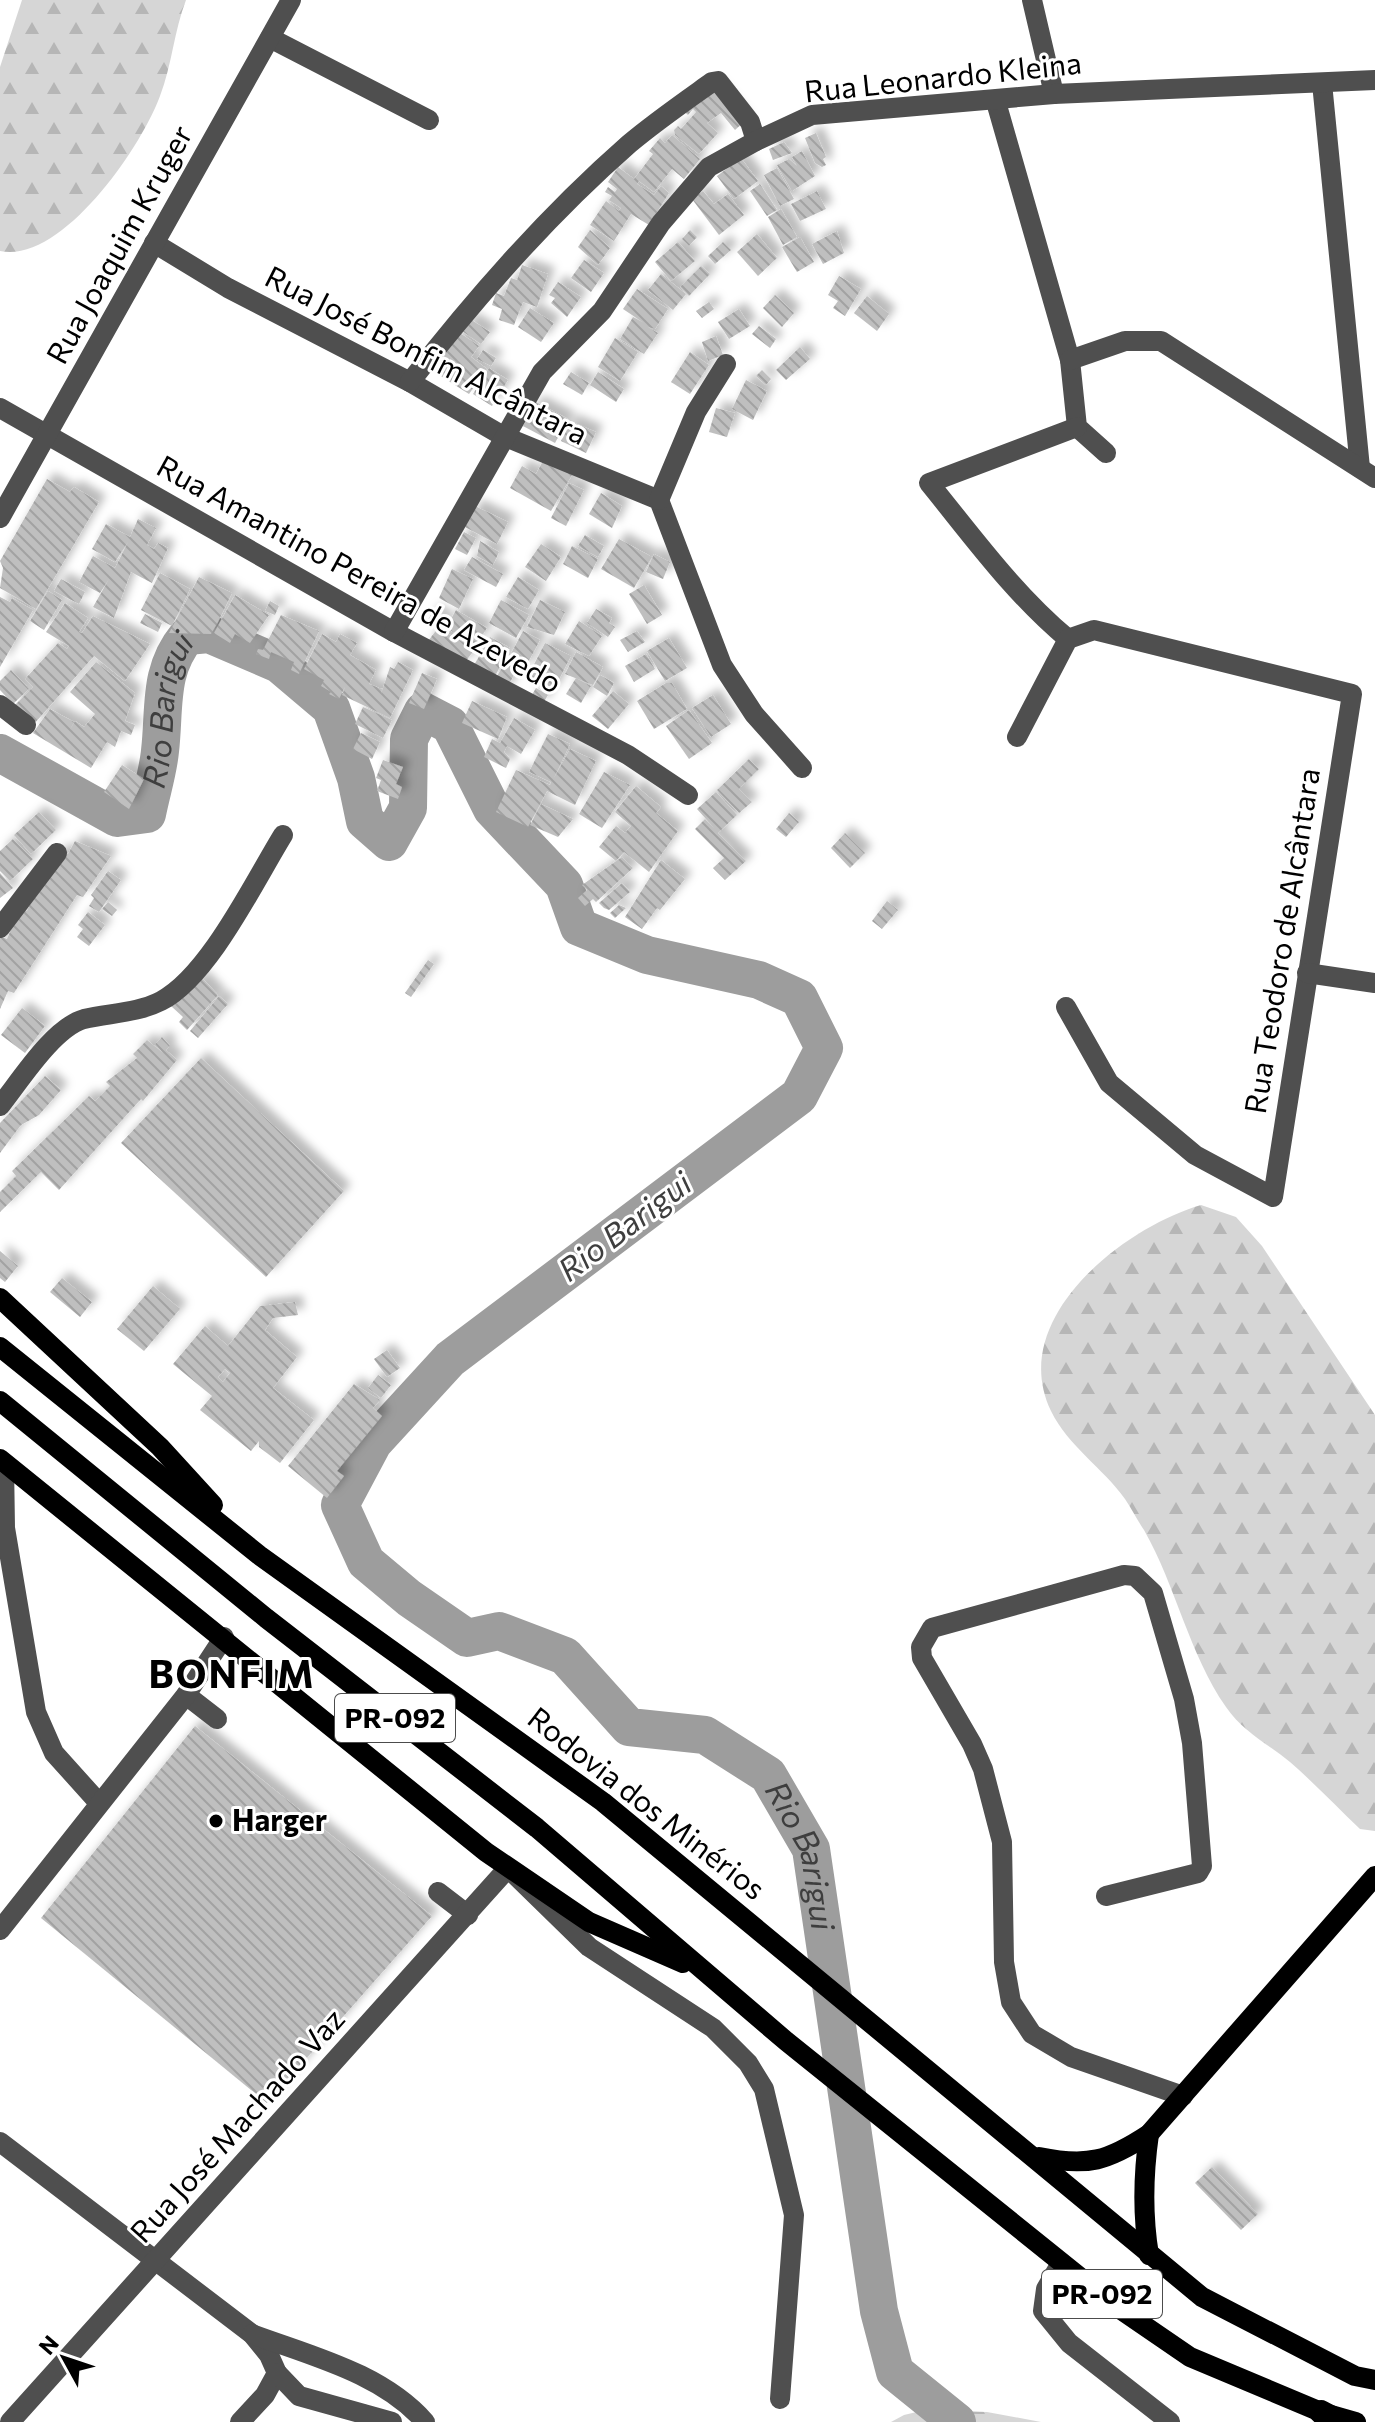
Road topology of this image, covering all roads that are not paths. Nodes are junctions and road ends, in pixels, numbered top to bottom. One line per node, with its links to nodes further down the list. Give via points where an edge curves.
1 (291, 0): 3 (street, Rua Joaquim Kruger)
2 (1032, 0): 6 (street)
3 (270, 38): 8 (street); 10 (street, Rua Joaquim Kruger)
4 (1375, 80): 5 (street, Rua Leonardo Kleina)
5 (1322, 83): 6 (street, Rua Leonardo Kleina); 19 (street)
6 (1054, 94): 7 (street, Rua Leonardo Kleina)
7 (996, 102): 9 (street, Rua Leonardo Kleina, via 812,115); 11 (street)
8 (429, 120)
9 (756, 141): 13 (street, via 750,122 718,81 712,82 630,144 548,224 465,312); 17 (street, Rua Leonardo Kleina, via 709,167 661,223 602,311 542,372)
10 (154, 243): 13 (street, Rua José Bonfim Alcântara, via 228,288); 16 (street, Rua Joaquim Kruger)
11 (1070, 360): 15 (street); 19 (street, via 1125,341 1161,341)
12 (726, 364): 20 (street, via 696,412)
13 (410, 382): 17 (street, Rua José Bonfim Alcântara)
14 (0, 408): 16 (street, Rua Amantino Pereira de Azevedo)
15 (1077, 427): 18 (street); 23 (street, via 929,483 1010,583)
16 (46, 434): 21 (street, Rua Joaquim Kruger); 22 (street, Rua Amantino Pereira de Azevedo)
17 (503, 436): 20 (street, Rua José Bonfim Alcântara); 22 (street, Rua Leonardo Kleina)
18 (1106, 453)
19 (1367, 473)
20 (659, 500): 27 (street, via 722,665 754,714)
21 (0, 518)
22 (394, 632): 28 (street, Rua Amantino Pereira de Azevedo, via 628,755)
23 (1068, 639): 26 (street); 32 (street, Rua Teodoro de Alcântara, via 1094,630 1352,694)
24 (0, 705): 25 (street)
25 (26, 725)
26 (1017, 737)
27 (802, 768)
28 (688, 795)
29 (283, 835): 35 (street, via 197,973 161,1001 81,1020 52,1041)
30 (57, 853): 31 (street)
31 (0, 928)
32 (1307, 973): 33 (street); 34 (street, Rua Teodoro de Alcântara, via 1273,1197 1195,1155 1119,1092)
33 (1375, 983)
34 (1066, 1007)
35 (0, 1106)
36 (0, 1298): 40 (main road, via 160,1447)
37 (0, 1347): 40 (main road, Rodovia dos Minérios / PR-092)
38 (0, 1401): 51 (main road, PR-092, via 266,1618 537,1828)
39 (2, 1461): 41 (main road); 44 (street, via 5,1528 36,1712 54,1753)
40 (259, 1555): 55 (main road, Rodovia dos Minérios / PR-092, via 603,1802)
41 (224, 1637): 42 (street); 45 (main road)
42 (186, 1695): 43 (street); 44 (street)
43 (217, 1719)
44 (99, 1803): 50 (street)
45 (508, 1868): 49 (street, Rua José Machado Vaz); 51 (main road, via 589,1922); 62 (street, via 589,1947 713,2028 748,2063 764,2089 794,2215)
46 (1375, 1876): 52 (main road)
47 (438, 1892): 49 (street)
48 (1106, 1896): 52 (street, via 1198,1873 1202,1866 1184,1699 1153,1593 1135,1576 1124,1575 932,1628 921,1647 922,1658 983,1769 1002,1842 1004,1962 1011,2002 1032,2034 1071,2057)
49 (468, 1915): 57 (street, Rua José Machado Vaz)
50 (0, 1930)
51 (703, 1971): 58 (main road, PR-092)
52 (1183, 2096): 53 (main road)
53 (1149, 2134): 55 (main road, via 1115,2157 1075,2164); 56 (main road, via 1143,2201)
54 (0, 2142): 57 (street)
55 (1035, 2156): 56 (main road, Rodovia dos Minérios / PR-092)
56 (1149, 2255): 61 (main road, Rodovia dos Minérios / PR-092, via 1202,2297 1355,2376)
57 (158, 2259): 59 (street); 64 (street, Rua José Machado Vaz)
58 (1061, 2263): 63 (main road, PR-092, via 1190,2357); 68 (street, via 1046,2289 1043,2311 1069,2343)
59 (252, 2334): 60 (street); 67 (street, via 362,2374)
60 (277, 2373): 65 (street); 66 (street, via 299,2396)
61 (1375, 2380)
62 (780, 2399)
63 (1331, 2417): 69 (main road, PR-092)
64 (10, 2422)
65 (240, 2422)
66 (392, 2422)
67 (425, 2422)
68 (1170, 2422)
69 (1356, 2422)

